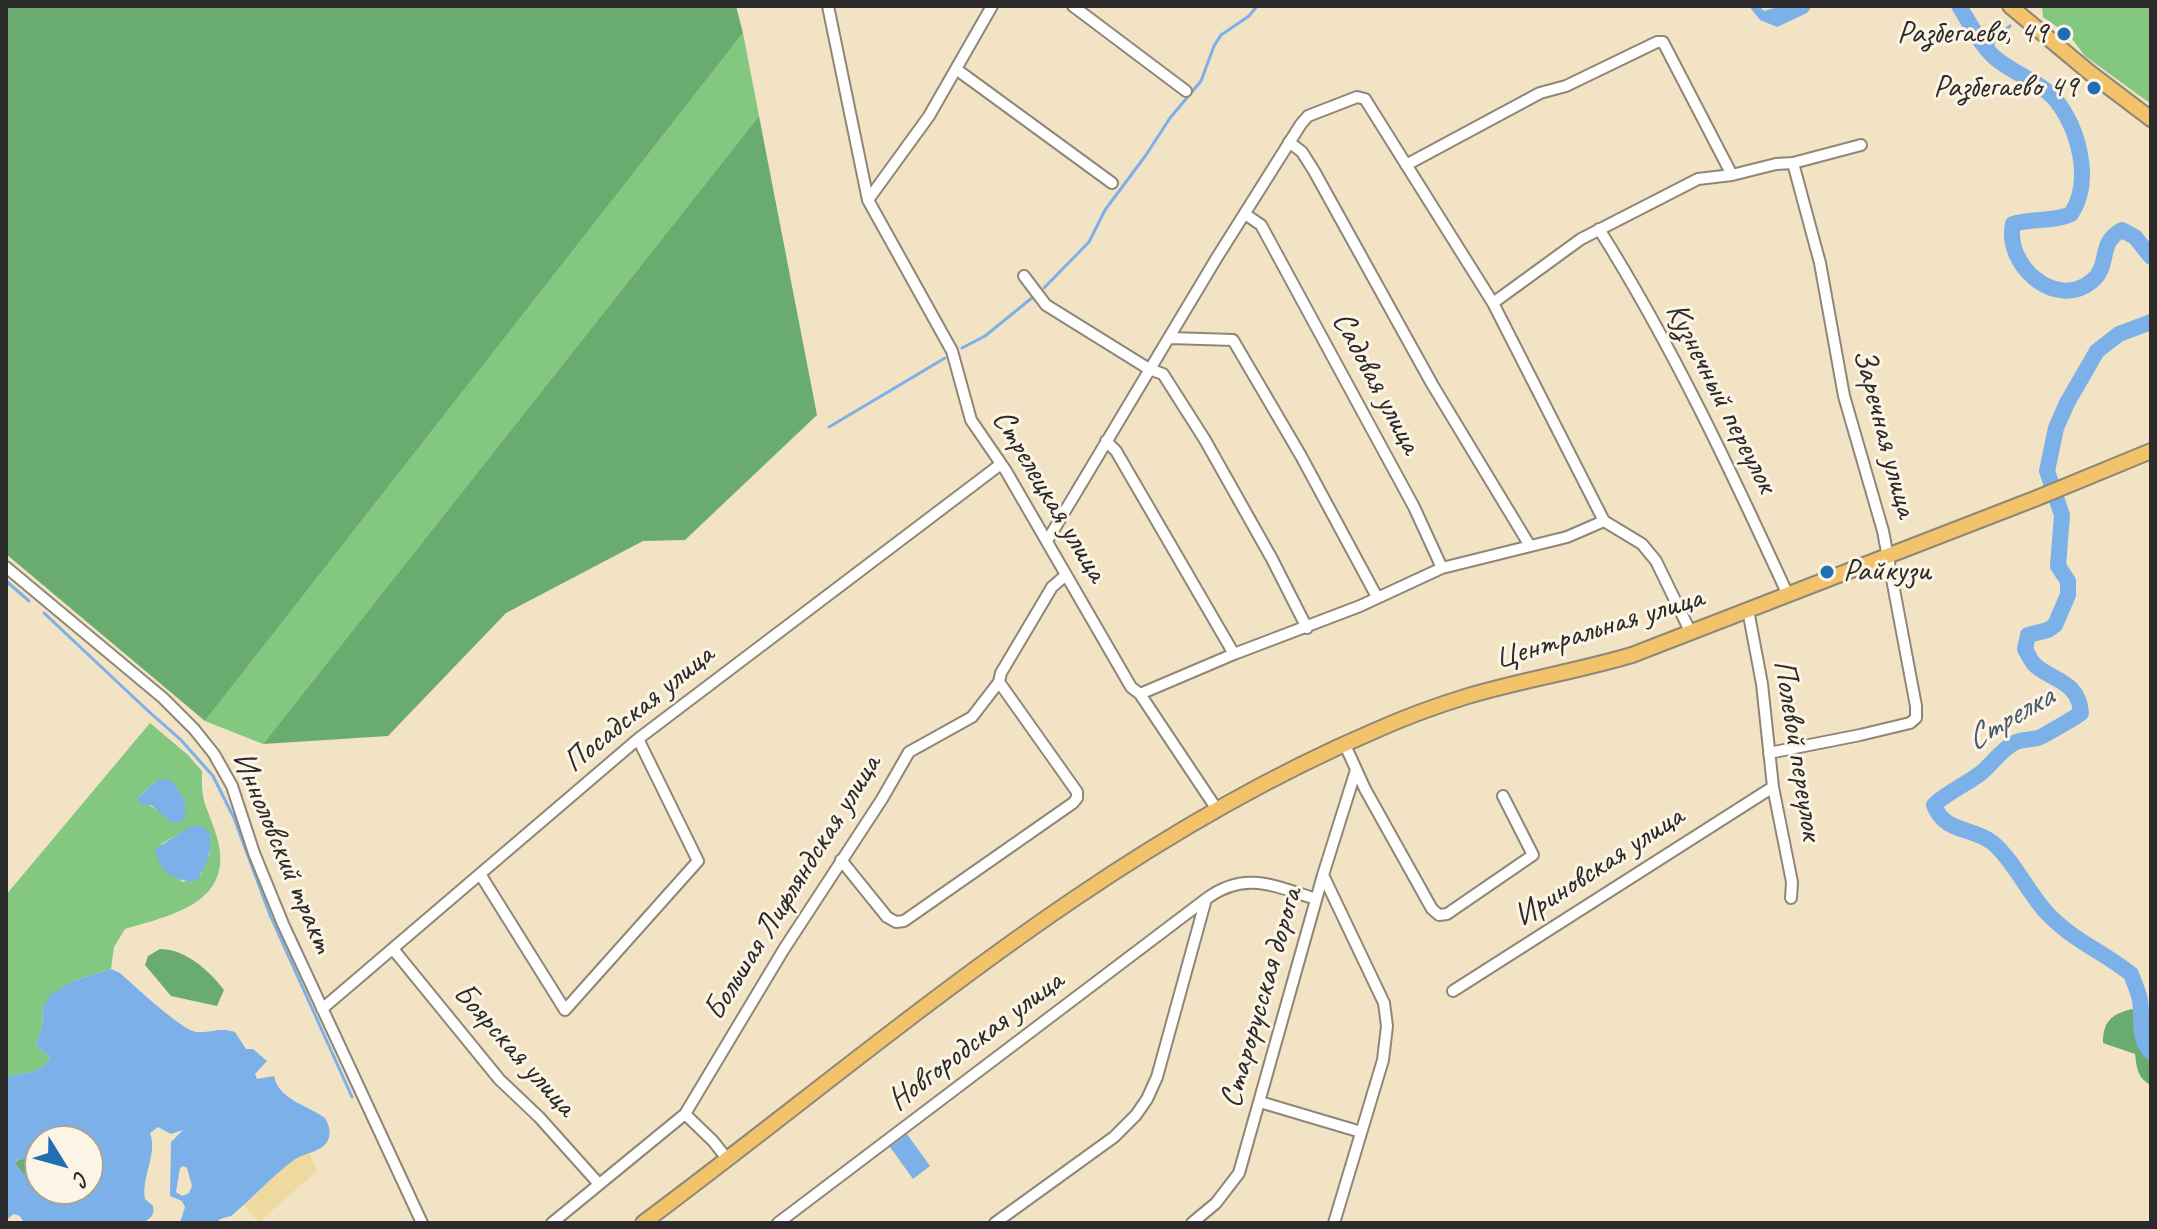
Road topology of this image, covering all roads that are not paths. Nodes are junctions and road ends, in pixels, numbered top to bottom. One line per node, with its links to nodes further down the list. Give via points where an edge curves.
1 (828, 6): 14 (street, Стрелецкая улица)
2 (992, 6): 5 (street)
3 (1073, 6): 6 (street)
4 (2019, 9): 7 (main road)
5 (956, 69): 13 (street); 14 (street)
6 (1186, 91)
7 (2151, 119)
8 (1289, 142): 11 (street, via 1308,116 1357,97 1365,99); 15 (street); 26 (street, via 1314,171 1432,384)
9 (1861, 145): 10 (street)
10 (1794, 163): 12 (street); 27 (street, Заречная улица, via 1820,263 1844,396)
11 (1406, 165): 12 (street, via 1540,93 1663,42); 18 (street)
12 (1730, 175): 16 (street, via 1698,179)
13 (1112, 183)
14 (868, 200): 23 (street, Стрелецкая улица, via 952,351 971,420)
15 (1245, 214): 19 (street); 29 (street, Садовая улица, via 1261,225)
16 (1599, 229): 18 (street); 31 (street, Кузнечный переулок, via 1638,292)
17 (1024, 276): 20 (street, via 1046,305)
18 (1493, 303): 24 (street)
19 (1170, 338): 20 (street); 32 (street, via 1233,340)
20 (1149, 369): 21 (street); 34 (street, via 1163,374 1205,440)
21 (1106, 441): 25 (street); 36 (street)
22 (2151, 451): 27 (main road, Центральная улица)
23 (1001, 464): 25 (street, Стрелецкая улица); 39 (street, Посадская улица)
24 (1604, 521): 26 (street); 35 (street, via 1642,544 1656,561)
25 (1047, 541): 30 (street, Стрелецкая улица)
26 (1530, 546): 29 (street)
27 (1888, 556): 31 (main road, Центральная улица); 41 (street, Заречная улица, via 1916,718)
28 (6, 567): 54 (street, Инноловский тракт, via 163,698 214,754)
29 (1442, 568): 32 (street)
30 (1066, 575): 37 (street, Большая Лифляндская улица, via 1052,587); 38 (street, Стрелецкая улица)
31 (1788, 595): 33 (main road, Центральная улица)
32 (1377, 597): 34 (street)
33 (1748, 610): 35 (main road, Центральная улица); 41 (street, Полевой переулок)
34 (1307, 628): 36 (street)
35 (1691, 633): 40 (main road, Центральная улица, via 1585,669 1458,700)
36 (1234, 654): 38 (street)
37 (999, 682): 46 (street, Большая Лифляндская улица, via 972,717 909,752); 46 (street, via 1077,792 1073,803 904,921 887,917)
38 (1140, 694): 45 (street, Стрелецкая улица)
39 (638, 739): 47 (street, Посадская улица); 47 (street, via 698,861 565,1010)
40 (1345, 745): 42 (street); 45 (main road, Центральная улица)
41 (1769, 753): 43 (street, Полевой переулок)
42 (1356, 770): 44 (street, via 1439,915 1533,855); 48 (street, Старорусская дорога)
43 (1773, 787): 49 (street, Полевой переулок); 53 (street, Ириновская улица)
44 (1503, 796)
45 (1216, 808): 58 (main road, Центральная улица, via 1031,926)
46 (841, 860): 56 (street, Большая Лифляндская улица)
47 (480, 874): 52 (street, Посадская улица)
48 (1323, 875): 51 (street, Старорусская дорога); 57 (street, via 1384,1003 1383,1060)
49 (1791, 898)
50 (1206, 899): 51 (street, Новгородская улица, via 1233,884 1250,882); 63 (street, Новгородская улица); 64 (street, via 1147,1099 1114,1137)
51 (1316, 899): 55 (street, Старорусская дорога)
52 (393, 949): 54 (street, Посадская улица); 59 (street, Боярская улица, via 499,1079)
53 (1453, 991)
54 (322, 1009): 60 (street, Инноловский тракт)
55 (1260, 1102): 57 (street); 65 (street, Старорусская дорога, via 1239,1173)
56 (685, 1114): 58 (street); 59 (street, Большая Лифляндская улица)
57 (1361, 1132): 66 (street)
58 (728, 1160): 62 (main road, Центральная улица)
59 (599, 1184): 61 (street, Большая Лифляндская улица)
60 (422, 1223)
61 (552, 1223)
62 (643, 1223)
63 (778, 1223)
64 (995, 1223)
65 (1192, 1223)
66 (1334, 1223)

